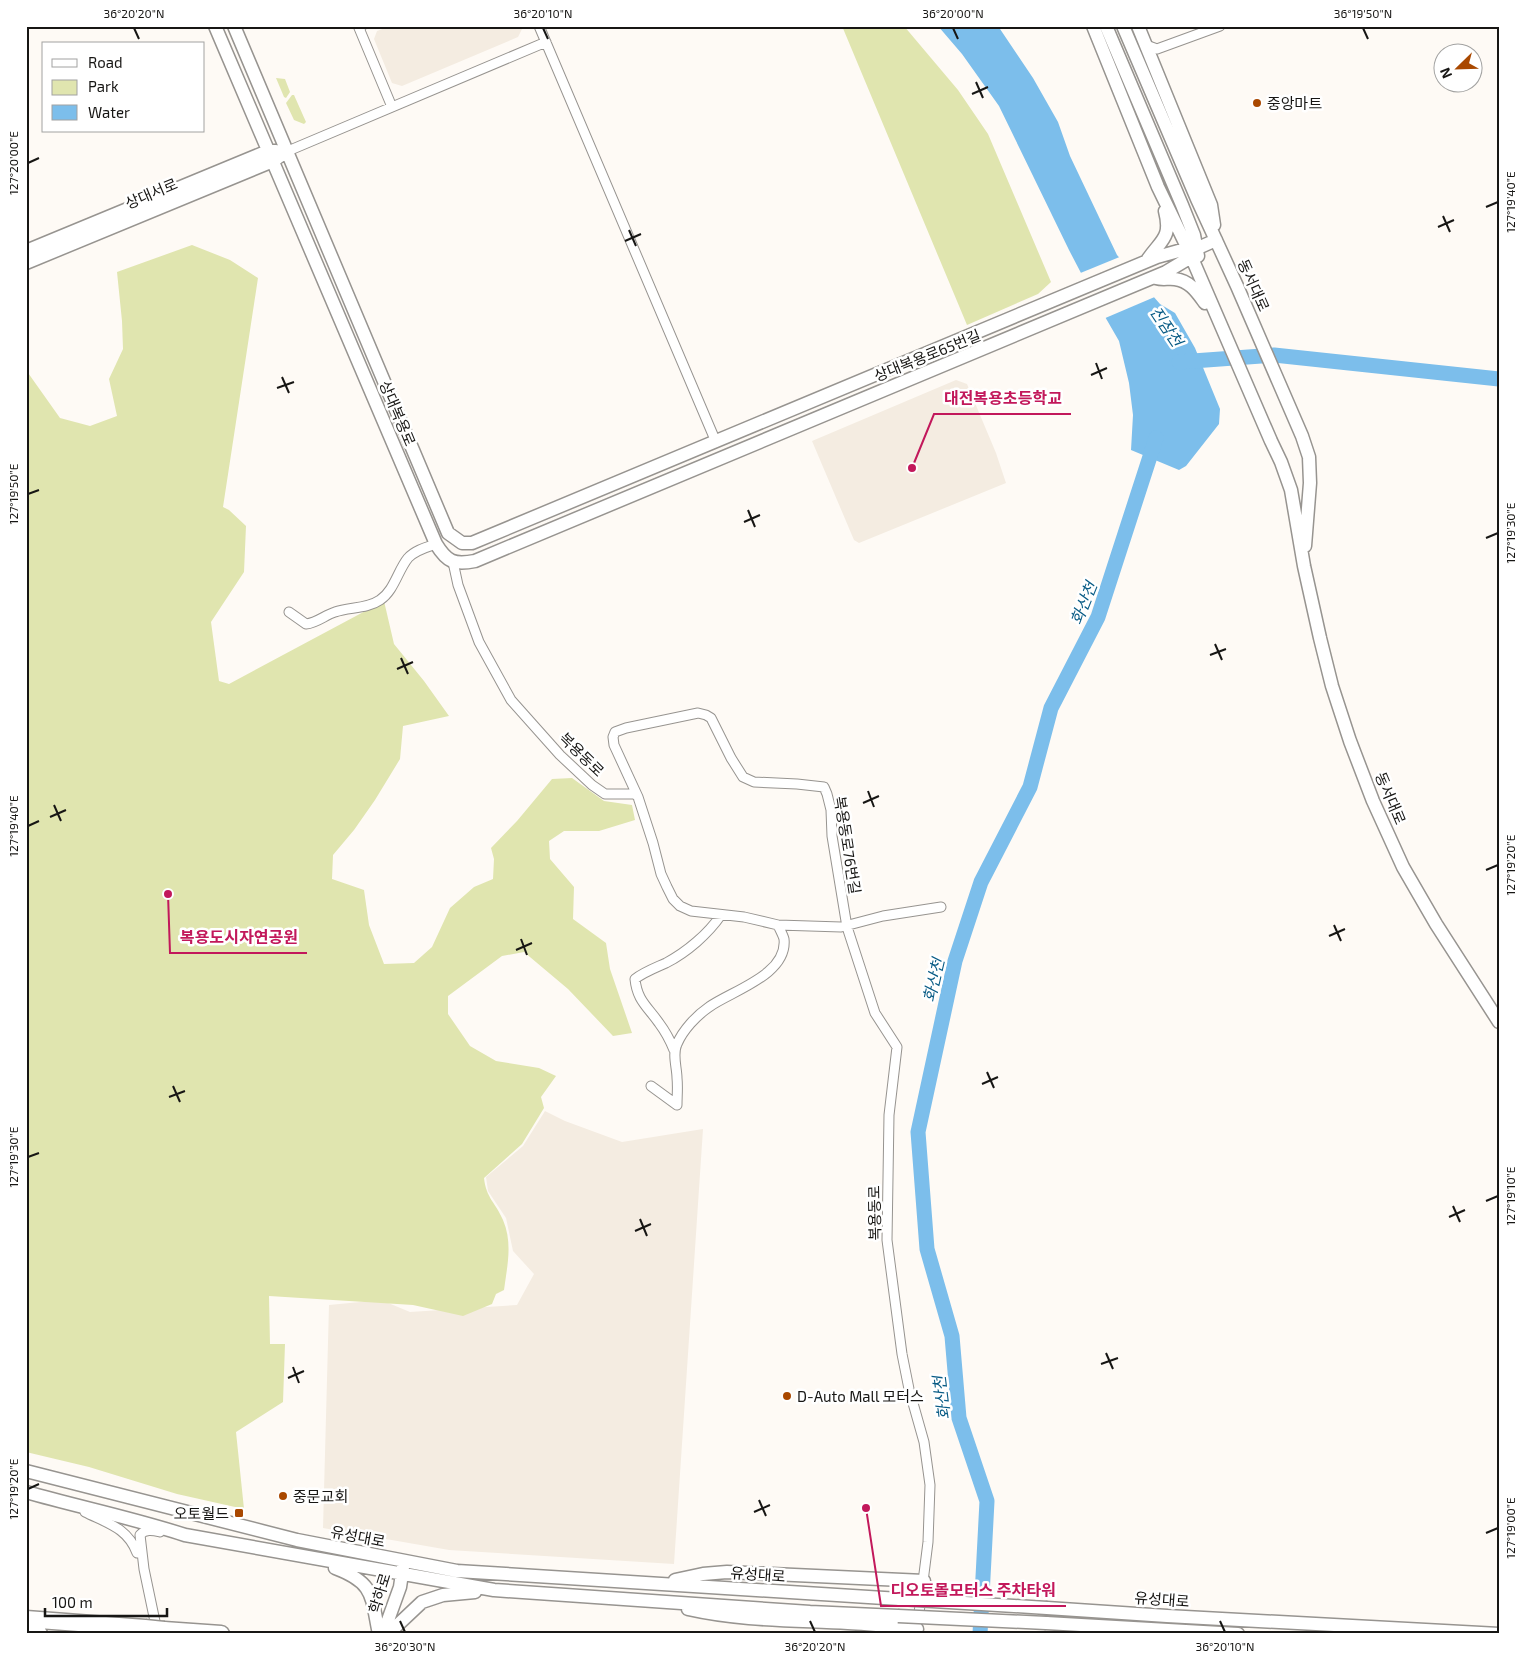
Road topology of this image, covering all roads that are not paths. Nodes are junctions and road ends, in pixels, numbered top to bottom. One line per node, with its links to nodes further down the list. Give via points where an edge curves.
1 (216, 26): 14 (street, 상대복용로)
2 (234, 26): 13 (street, 상대복용로)
3 (362, 26): 12 (street, via 358,28)
4 (539, 26): 10 (street)
5 (1093, 26): 15 (street)
6 (1106, 26): 17 (street, via 1182,204)
7 (1124, 26): 16 (street, 동서대로)
8 (1138, 26): 11 (street)
9 (1220, 26): 11 (street, via 1157,49)
10 (546, 42): 12 (street); 23 (street)
11 (1146, 46): 16 (street, via 1211,205)
12 (392, 107): 13 (street)
13 (288, 151): 14 (street); 24 (street, 상대복용로, via 448,533 454,538 462,543 472,543)
14 (270, 156): 18 (street, 상대서로); 20 (street, 상대서로); 25 (street, 상대복용로)
15 (1158, 187): 17 (street); 19 (street, via 1168,228)
16 (1216, 240): 17 (street); 27 (street, 동서대로, via 1309,457)
17 (1192, 251): 19 (street, 상대복용로65번길); 21 (street, 상대복용로65번길, via 1166,272); 22 (street, 동서대로)
18 (26, 252)
19 (1152, 257): 23 (street, 상대복용로65번길, via 1068,296)
20 (26, 263)
21 (1153, 277): 22 (street, via 1175,279 1192,286); 26 (street, 상대복용로65번길, via 474,562)
22 (1218, 318): 27 (street, 동서대로, via 1291,490)
23 (716, 442): 24 (street, 상대복용로65번길)
24 (694, 451)
25 (436, 544): 26 (street, 상대복용로); 28 (street, via 409,557 380,600 337,611 306,624)
26 (453, 562): 29 (street, 복용동로, via 479,642 511,700 592,785 605,794 635,794)
27 (1304, 566): 34 (street, 동서대로, via 1332,686 1373,801 1403,867)
28 (290, 612)
29 (638, 797): 31 (street, via 661,874 673,899 691,911); 33 (street, 복용동로76번길, via 614,746 615,732 698,713 711,718 743,777 754,782 824,787 831,810 832,836)
30 (941, 907): 33 (street, via 883,916)
31 (721, 914): 32 (street); 35 (street, via 705,934 679,955 635,979 636,992)
32 (778, 925): 33 (street); 35 (street, via 784,940 783,951 776,963 764,976 708,1008 691,1023)
33 (847, 927): 45 (street, 복용동로, via 875,1013 897,1047 890,1115 888,1240 902,1354 924,1442 930,1485)
34 (1499, 1022)
35 (674, 1050): 36 (street, via 677,1105)
36 (652, 1086)
37 (26, 1471): 42 (street, 유성대로, via 287,1538)
38 (26, 1492): 39 (street, 유성대로)
39 (74, 1506): 40 (street, 유성대로); 43 (street, via 126,1534 134,1544)
40 (185, 1535): 41 (street, 유성대로); 43 (street, via 155,1530 143,1532 140,1544)
41 (302, 1557): 44 (street, 유성대로); 55 (street, via 360,1580 369,1590)
42 (404, 1562): 44 (street, 학하로); 46 (street, 유성대로, via 458,1571)
43 (144, 1569): 50 (street)
44 (402, 1575): 47 (street, 유성대로); 56 (street, 학하로)
45 (924, 1581): 46 (street, via 727,1572); 51 (street, 복용동로)
46 (662, 1583): 59 (street, 유성대로, bridge, via 1176,1617)
47 (494, 1590): 48 (street, 유성대로); 57 (street, via 443,1595 422,1602)
48 (644, 1600): 51 (street, via 717,1616 851,1623); 58 (street, 유성대로, bridge)
49 (26, 1619): 50 (highway)
50 (156, 1630): 54 (highway)
51 (918, 1631)
52 (26, 1633): 53 (highway)
53 (39, 1634)
54 (221, 1634)
55 (379, 1634)
56 (383, 1634)
57 (388, 1634)
58 (1238, 1634)
59 (1499, 1634)

